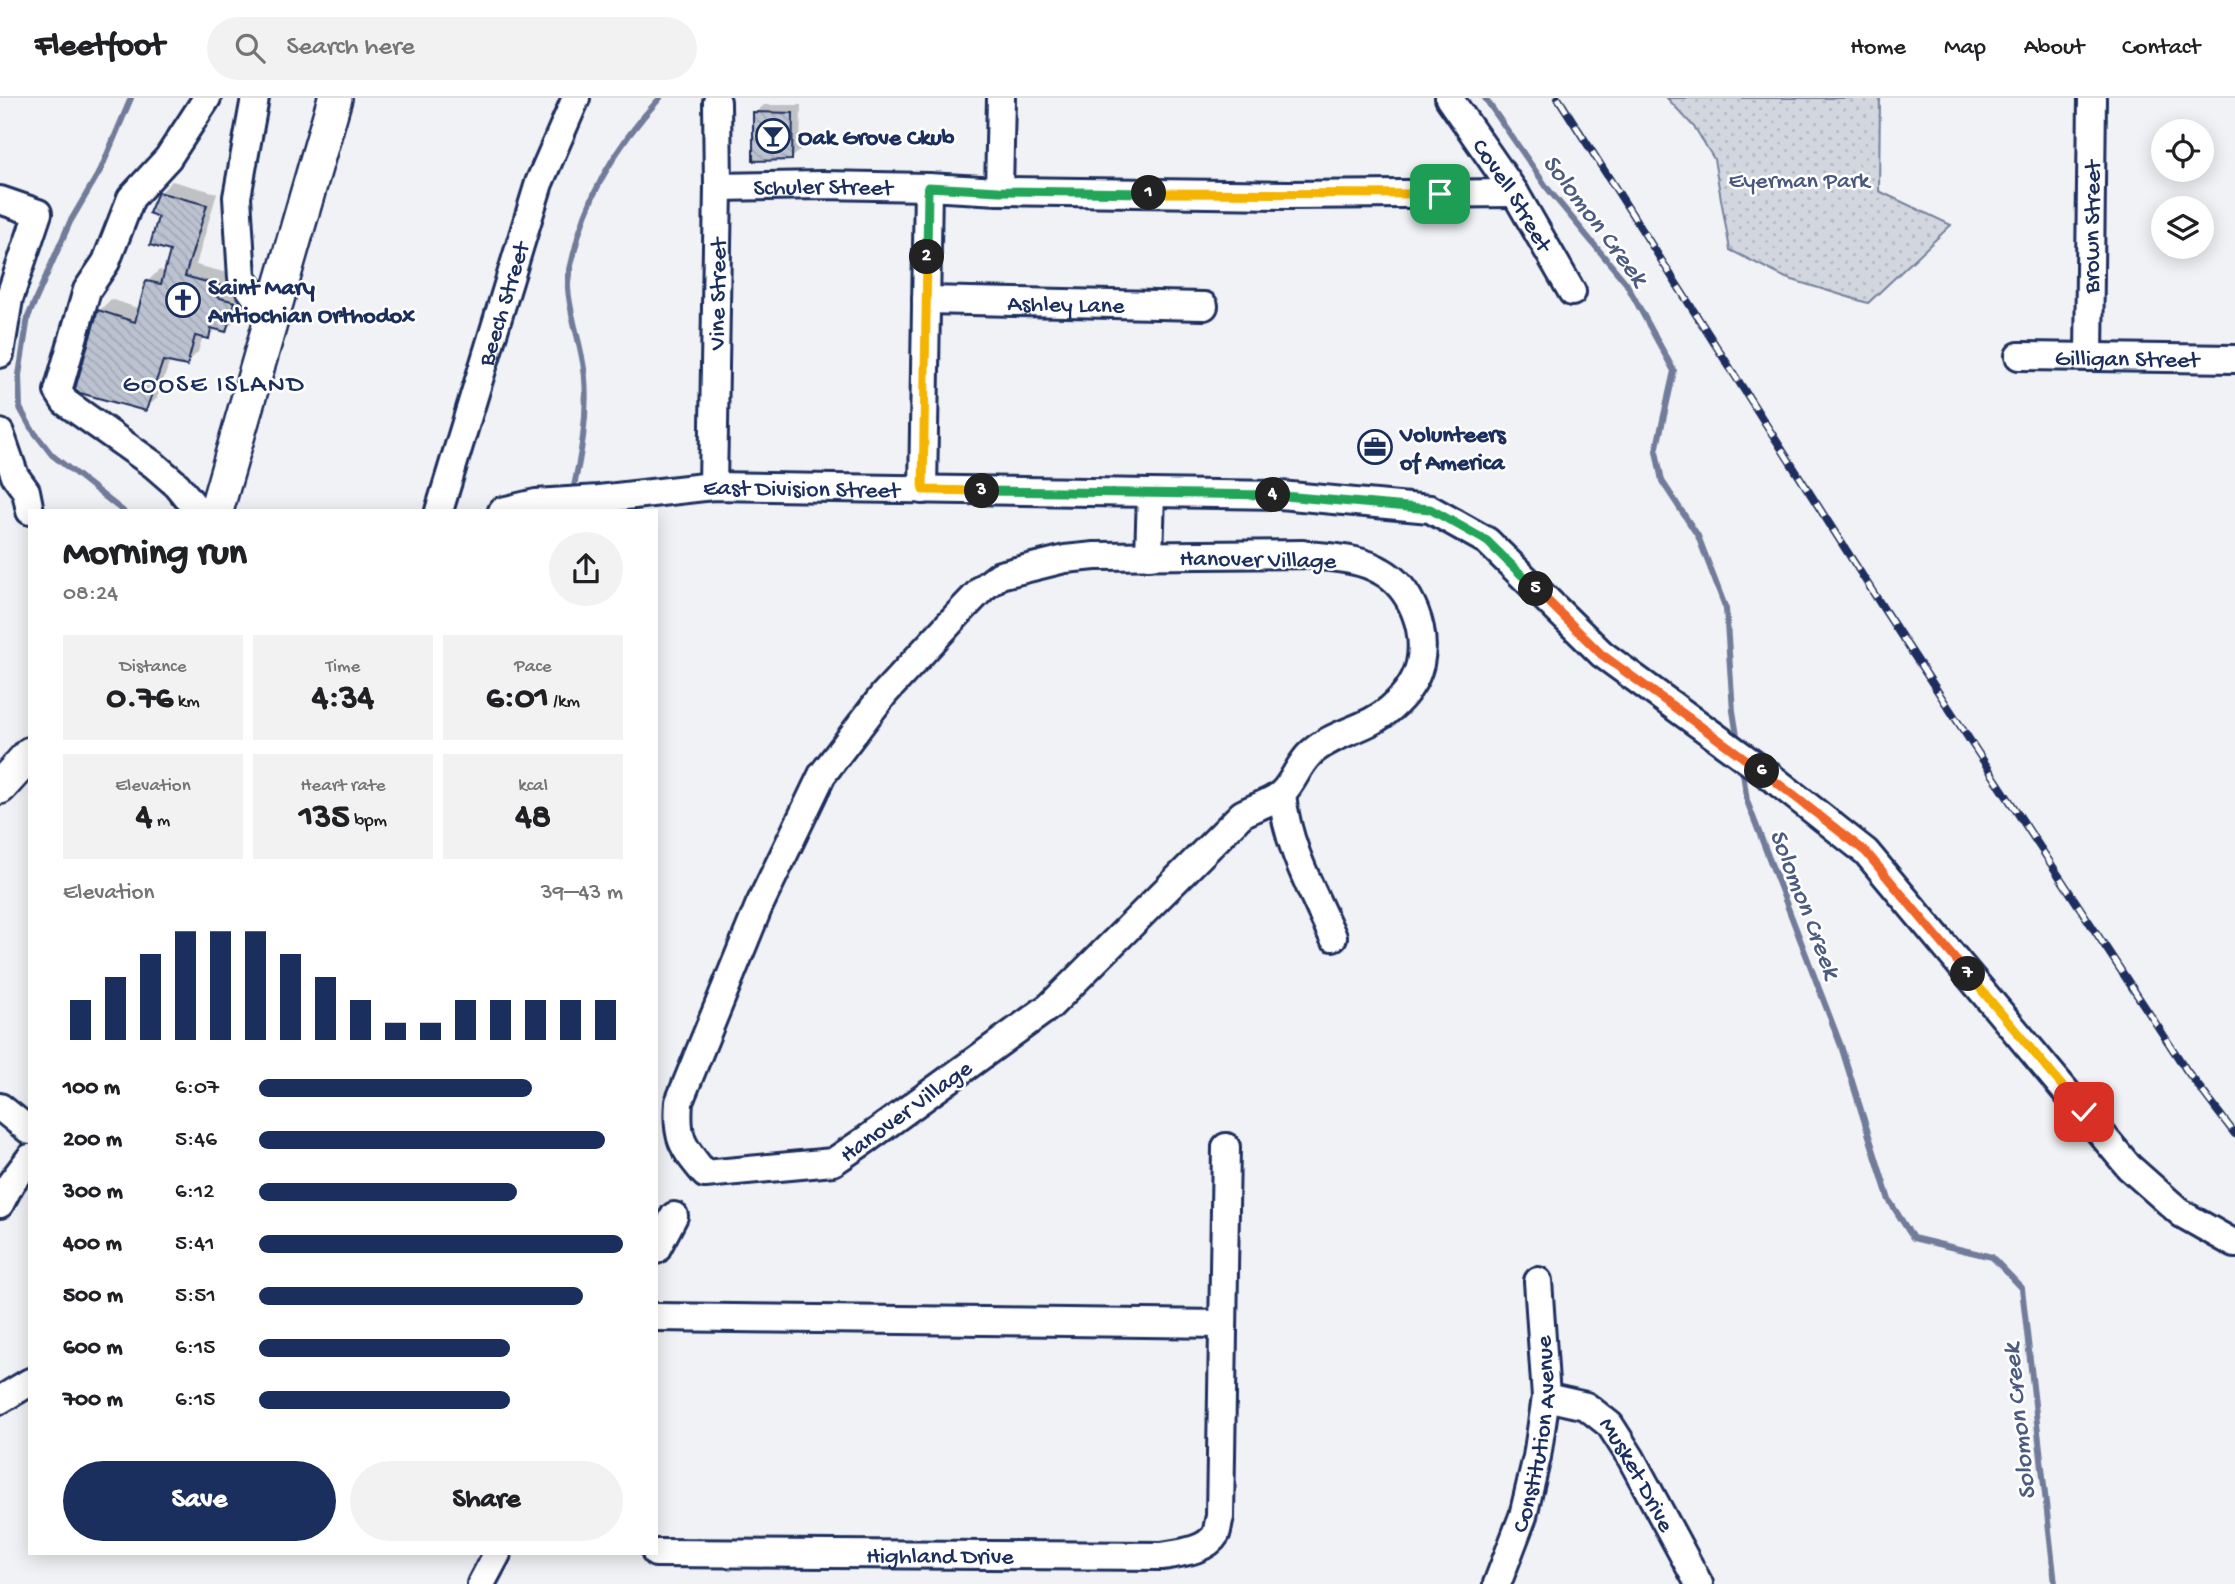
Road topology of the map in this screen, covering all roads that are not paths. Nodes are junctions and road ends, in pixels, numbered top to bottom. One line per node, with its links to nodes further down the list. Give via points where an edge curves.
1 (207, 98): 27 (street, via 168,158 131,198 106,262 86,290 58,391 65,402 162,472)
2 (255, 98): 17 (street, via 237,197 242,278)
3 (335, 98): 17 (main road)
4 (576, 98): 29 (street, Beech Street, via 539,183)
5 (1001, 98): 11 (street)
6 (1449, 98): 12 (street, Covell Street)
7 (2092, 98): 20 (street, Brown Street)
8 (717, 102): 9 (street, Vine Street)
9 (718, 187): 10 (street, Schuler Street); 23 (street, Vine Street)
10 (928, 187): 11 (street, Schuler Street); 15 (street)
11 (999, 191): 12 (street, Schuler Street)
12 (1515, 193): 14 (street, Covell Street)
13 (0, 200): 18 (street, via 38,213 9,299)
14 (1572, 292)
15 (926, 300): 16 (street, Ashley Lane); 24 (street)
16 (1204, 306)
17 (271, 318): 28 (main road)
18 (0, 354)
19 (2019, 356): 20 (street, Gilligan Street)
20 (2089, 357): 21 (street, Gilligan Street)
21 (2235, 359)
22 (0, 433): 26 (street)
23 (713, 486): 24 (street, East Division Street); 30 (street, East Division Street)
24 (923, 490): 25 (street, East Division Street)
25 (1151, 494): 31 (street, Hanover Village); 42 (street, East Division Street, via 1280,495 1430,509 1487,541 1601,654 1866,852 2129,1167 2182,1214)
26 (30, 509)
27 (196, 509)
28 (217, 509)
29 (440, 509)
30 (510, 509)
31 (1149, 556): 34 (street, Hanover Village, via 1303,554 1360,561 1383,572 1404,591 1421,636 1420,664 1411,687 1370,723 1329,739 1310,753); 34 (street, Hanover Village, via 1066,559 1000,575 884,694 822,775 758,906 679,1102 677,1124 683,1148 705,1174 833,1163 1050,1006 1242,814)
32 (28, 756): 33 (main road)
33 (0, 787)
34 (1282, 794): 35 (street, via 1292,846)
35 (1333, 937)
36 (0, 1107): 37 (street)
37 (28, 1129)
38 (1226, 1147): 46 (street, Highland Drive)
39 (28, 1160): 40 (street)
40 (0, 1204)
41 (674, 1216): 43 (street)
42 (2235, 1244)
43 (658, 1246)
44 (1538, 1282): 48 (street, Constitution Avenue)
45 (658, 1317): 46 (street)
46 (1223, 1324): 50 (street, Highland Drive, via 1220,1517 1215,1535 1188,1552 1162,1556)
47 (28, 1383): 49 (street)
48 (1546, 1397): 53 (street, Constitution Avenue, via 1522,1516); 54 (street, Musket Drive, via 1586,1406 1610,1425)
49 (0, 1400)
50 (658, 1553)
51 (496, 1555): 52 (street)
52 (481, 1584)
53 (1497, 1584)
54 (1699, 1584)

